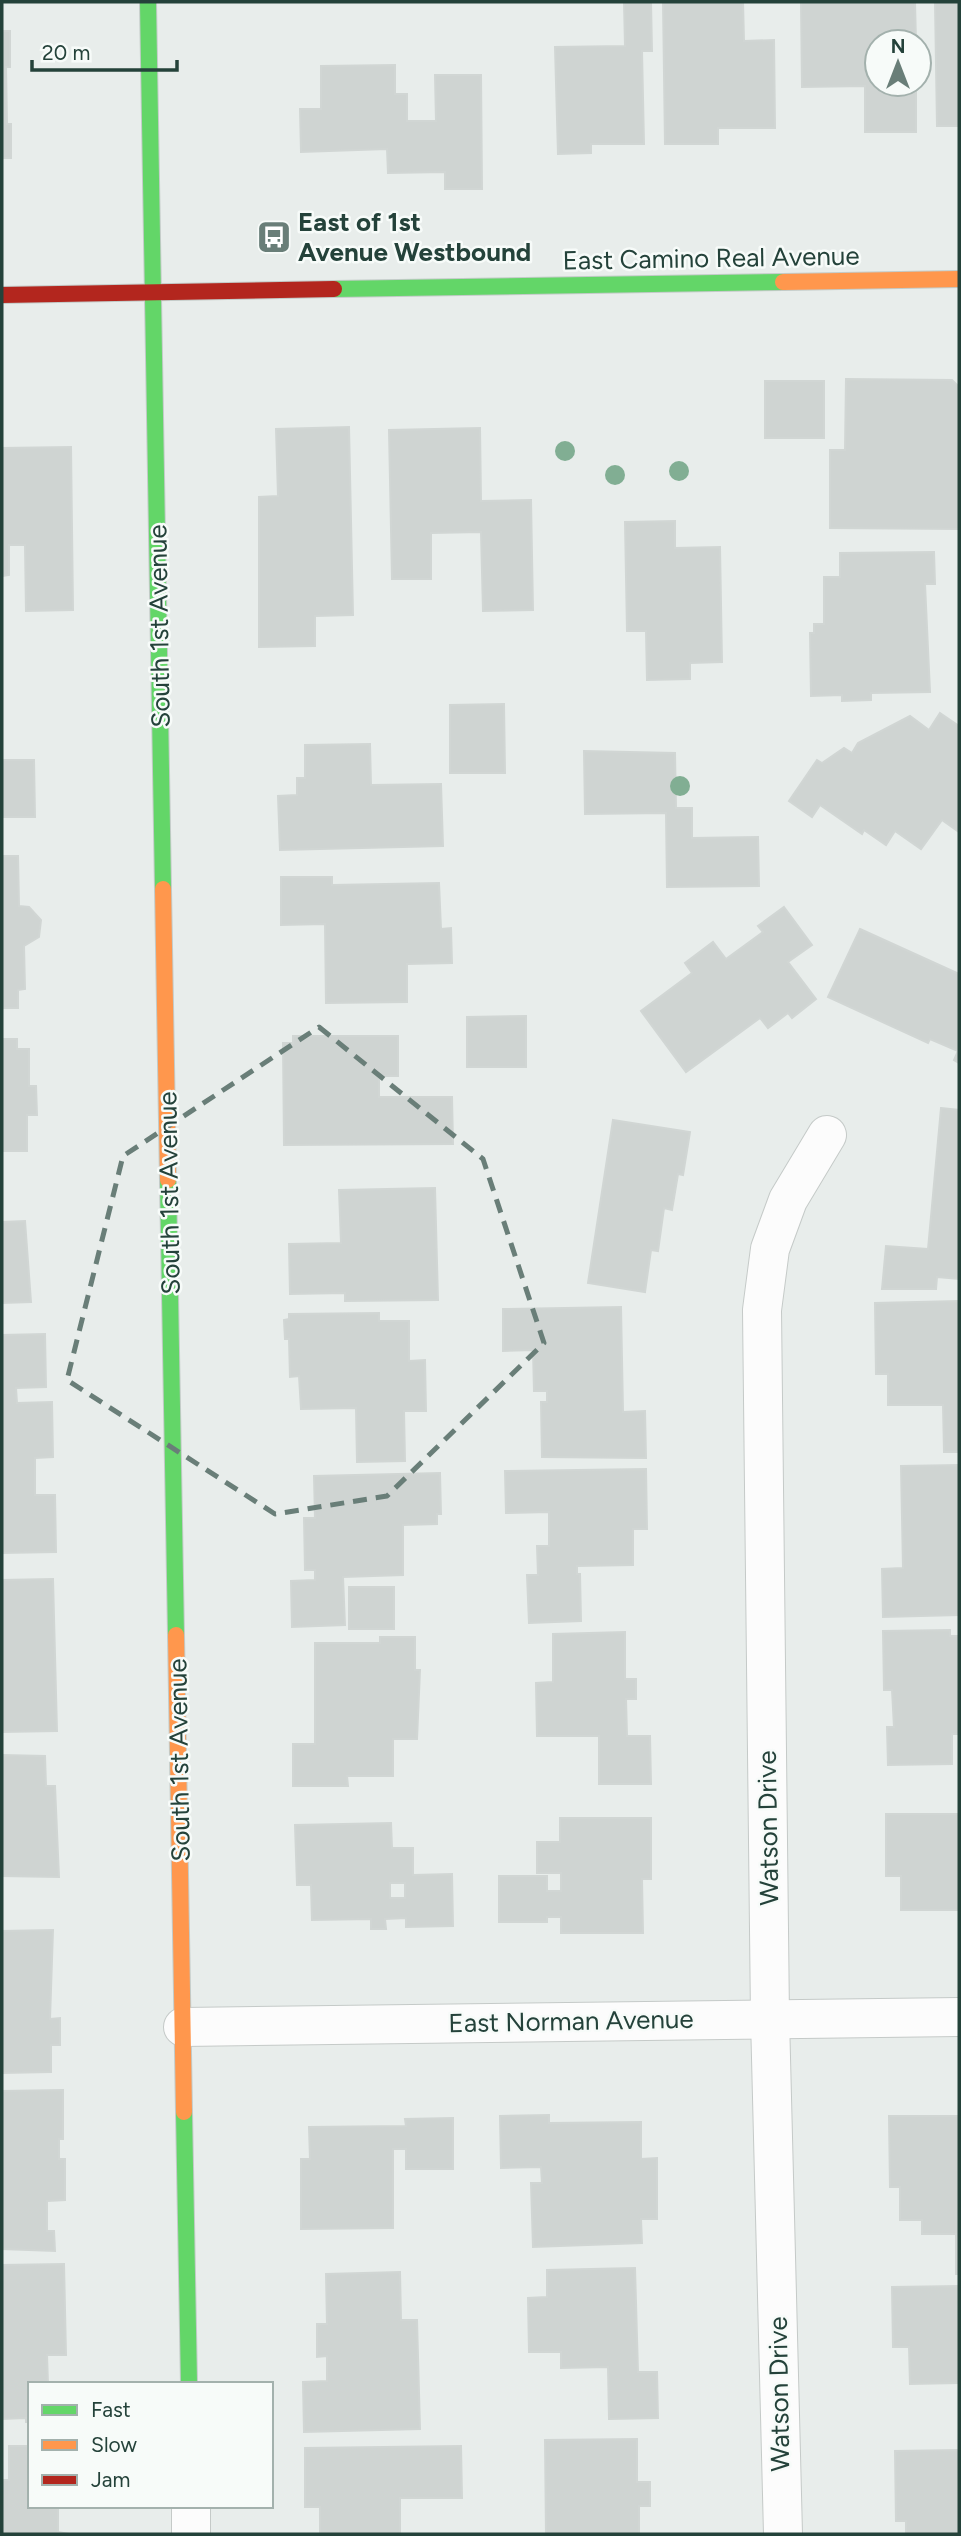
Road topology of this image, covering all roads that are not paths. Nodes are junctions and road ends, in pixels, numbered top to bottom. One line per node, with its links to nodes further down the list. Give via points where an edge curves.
1 (148, 2): 3 (street, South 1st Avenue)
2 (959, 279): 3 (street, East Camino Real Avenue)
3 (153, 293): 4 (street, East Camino Real Avenue); 8 (street, South 1st Avenue)
4 (2, 295)
5 (827, 1135): 7 (street, Watson Drive, via 788,1200 770,1249 762,1310)
6 (959, 2017): 7 (street, East Norman Avenue)
7 (770, 2018): 8 (street, East Norman Avenue); 12 (street, Watson Drive)
8 (183, 2027): 9 (street, South 1st Avenue)
9 (189, 2382)
10 (191, 2508): 11 (street)
11 (191, 2534)
12 (783, 2534)

